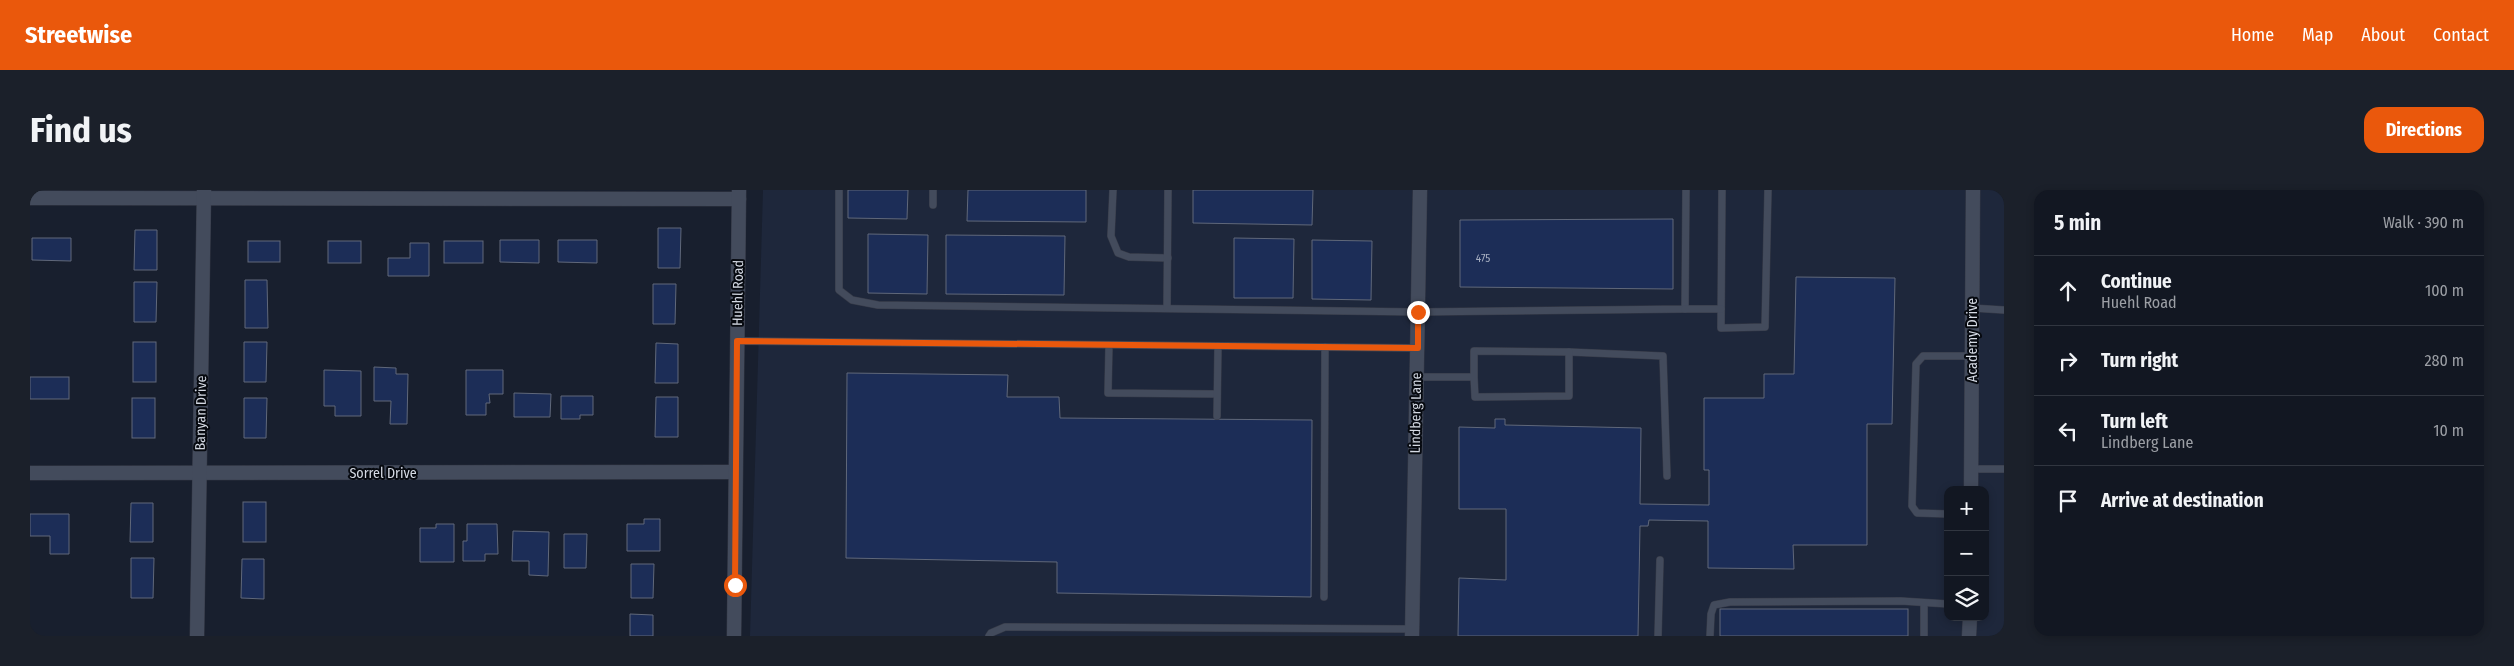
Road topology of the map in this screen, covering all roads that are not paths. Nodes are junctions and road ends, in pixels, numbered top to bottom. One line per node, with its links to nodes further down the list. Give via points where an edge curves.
1 (839, 190): 15 (lane, via 839,290 852,300 878,305)
2 (933, 190): 13 (lane)
3 (1113, 190): 14 (lane, via 1111,236 1118,253 1129,257)
4 (1168, 190): 14 (lane)
5 (1420, 190): 20 (street, Lindberg Lane)
6 (1686, 190): 17 (lane)
7 (1722, 190): 18 (lane)
8 (1768, 190): 18 (lane, via 1765,327 1720,328)
9 (1974, 190): 16 (street, Academy Drive)
10 (204, 194): 11 (street); 12 (street); 36 (street, Banyan Drive)
11 (739, 194): 21 (street, Huehl Road)
12 (30, 198)
13 (933, 205)
14 (1168, 258): 15 (lane)
15 (1167, 308): 20 (lane)
16 (1972, 308): 19 (lane); 27 (street, Academy Drive)
17 (1685, 309): 18 (lane); 20 (lane)
18 (1721, 309)
19 (2004, 310)
20 (1418, 312): 25 (street, Lindberg Lane)
21 (737, 341): 22 (lane); 34 (street, Huehl Road)
22 (1109, 345): 23 (lane); 30 (lane, via 1108,393)
23 (1218, 346): 24 (lane); 30 (lane)
24 (1325, 347): 25 (lane); 41 (lane)
25 (1418, 348): 28 (street, Lindberg Lane)
26 (1569, 352): 29 (lane, via 1474,351); 29 (lane, via 1569,396 1475,397); 37 (lane, via 1663,356)
27 (1972, 356): 32 (street, Academy Drive); 39 (lane, via 1923,356 1916,364 1912,506 1917,513)
28 (1417, 377): 29 (lane); 45 (street, Lindberg Lane)
29 (1474, 377)
30 (1217, 394): 31 (lane)
31 (1217, 416)
32 (1971, 469): 33 (lane); 38 (street, Academy Drive)
33 (2004, 469)
34 (735, 472): 36 (street, Sorrel Drive); 47 (street, Huehl Road)
35 (30, 473): 36 (street, Sorrel Drive)
36 (200, 474): 46 (street, Banyan Drive)
37 (1667, 476)
38 (1971, 486)
39 (1944, 514)
40 (1660, 560): 49 (lane)
41 (1324, 597)
42 (1924, 604): 43 (lane); 50 (lane, via 1901,601 1730,602 1714,605); 51 (lane)
43 (1944, 604)
44 (1970, 621): 52 (street)
45 (1412, 632): 48 (lane, via 1005,627)
46 (197, 636)
47 (734, 636)
48 (989, 636)
49 (1658, 636)
50 (1710, 636)
51 (1924, 636)
52 (1970, 636)

